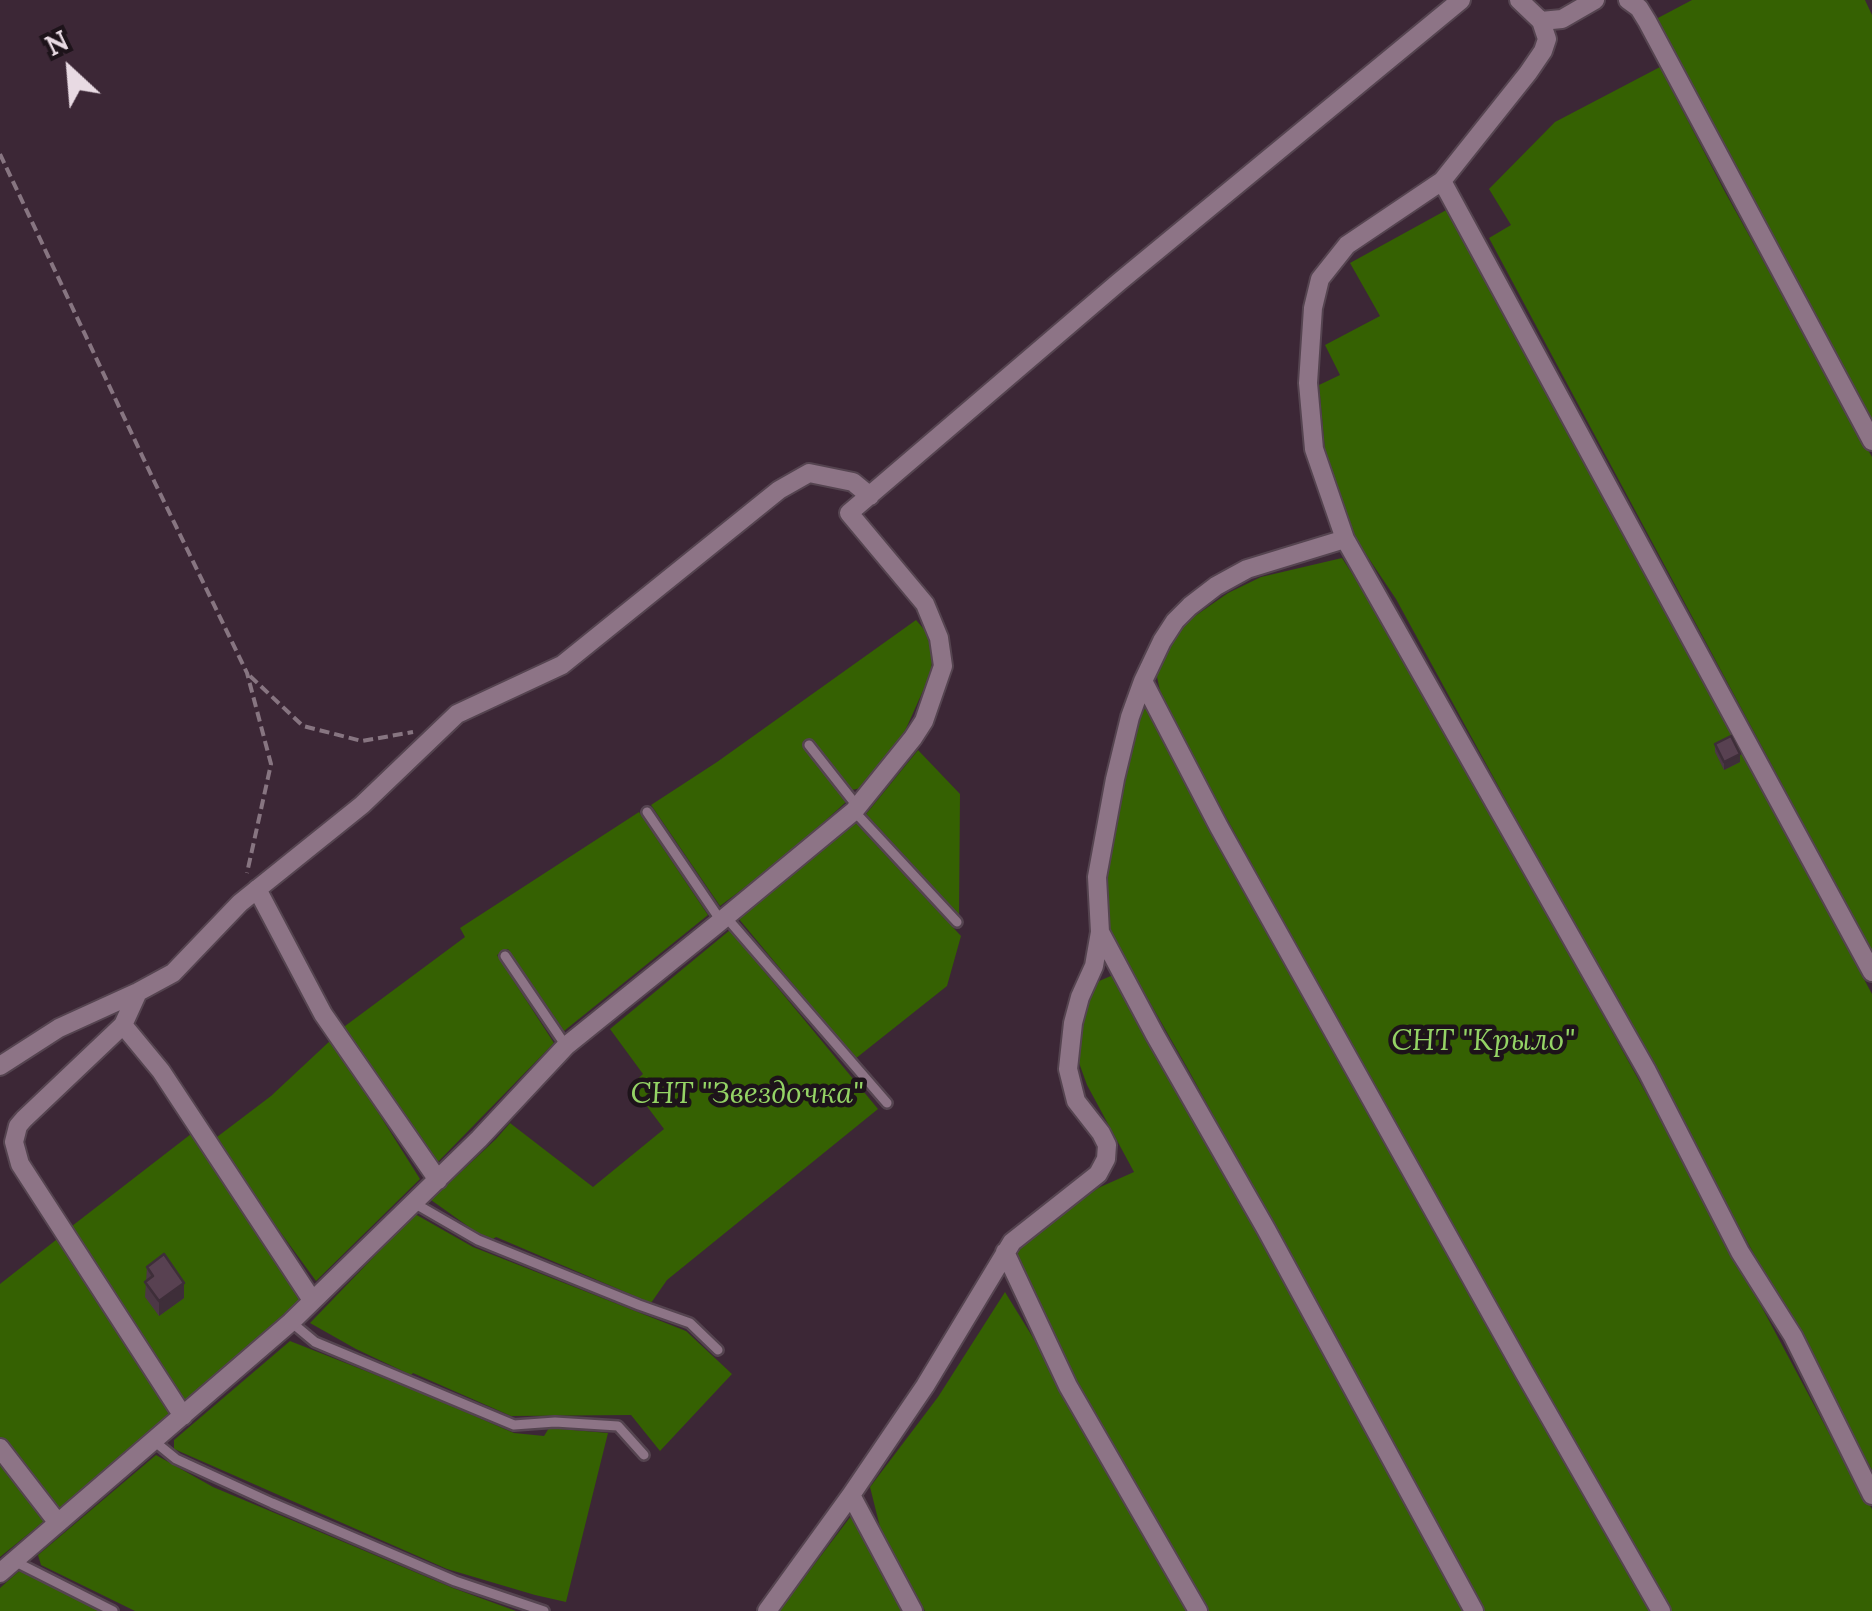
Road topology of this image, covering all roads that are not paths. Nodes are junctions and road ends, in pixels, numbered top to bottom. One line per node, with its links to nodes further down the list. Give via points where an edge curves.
1 (1460, 0): 8 (street)
2 (1519, 0): 5 (street)
3 (1595, 0): 5 (street, via 1562,19)
4 (1628, 0): 7 (street, via 1647,21)
5 (1541, 21): 6 (street, via 1543,50)
6 (1442, 181): 9 (street, via 1347,244 1320,279 1308,384 1314,450); 19 (street)
7 (1872, 442)
8 (870, 496): 12 (street, via 849,513 925,604 943,666 924,722); 14 (street, via 853,482 809,473 780,490 562,665 458,714 362,805)
9 (1345, 538): 10 (street, via 1247,569 1216,586 1175,622); 35 (street, via 1647,1071)
10 (1144, 681): 17 (street, via 1130,717 1097,877); 45 (street, via 1228,844)
11 (809, 745): 12 (lane)
12 (855, 809): 15 (street); 16 (lane)
13 (647, 812): 15 (lane)
14 (257, 889): 20 (street, via 173,974); 25 (street, via 323,1014)
15 (724, 919): 22 (street); 24 (lane)
16 (957, 922)
17 (1100, 932): 27 (street, via 1072,1023 1068,1069 1076,1101 1107,1145 1106,1159 1098,1174); 44 (street)
18 (505, 956): 22 (lane)
19 (1872, 972)
20 (138, 992): 21 (street); 23 (street, via 58,1028)
21 (123, 1025): 28 (street); 31 (street, via 24,1118 14,1142 20,1164)
22 (566, 1046): 25 (street)
23 (0, 1066)
24 (886, 1103)
25 (438, 1180): 26 (street)
26 (414, 1203): 28 (street); 30 (lane, via 478,1240 690,1323)
27 (1006, 1252): 36 (street); 43 (street, via 1068,1386)
28 (312, 1300): 29 (street)
29 (290, 1322): 31 (street); 34 (lane, via 315,1342 514,1424 618,1426)
30 (718, 1350)
31 (183, 1416): 32 (street)
32 (154, 1442): 37 (street); 40 (lane, via 176,1460 272,1503)
33 (0, 1448): 37 (street)
34 (644, 1455)
35 (1872, 1495)
36 (851, 1496): 41 (street); 42 (street)
37 (58, 1523): 38 (street)
38 (7, 1567): 39 (lane)
39 (113, 1611)
40 (544, 1611)
41 (767, 1611)
42 (913, 1611)
43 (1198, 1611)
44 (1474, 1611)
45 (1661, 1611)

